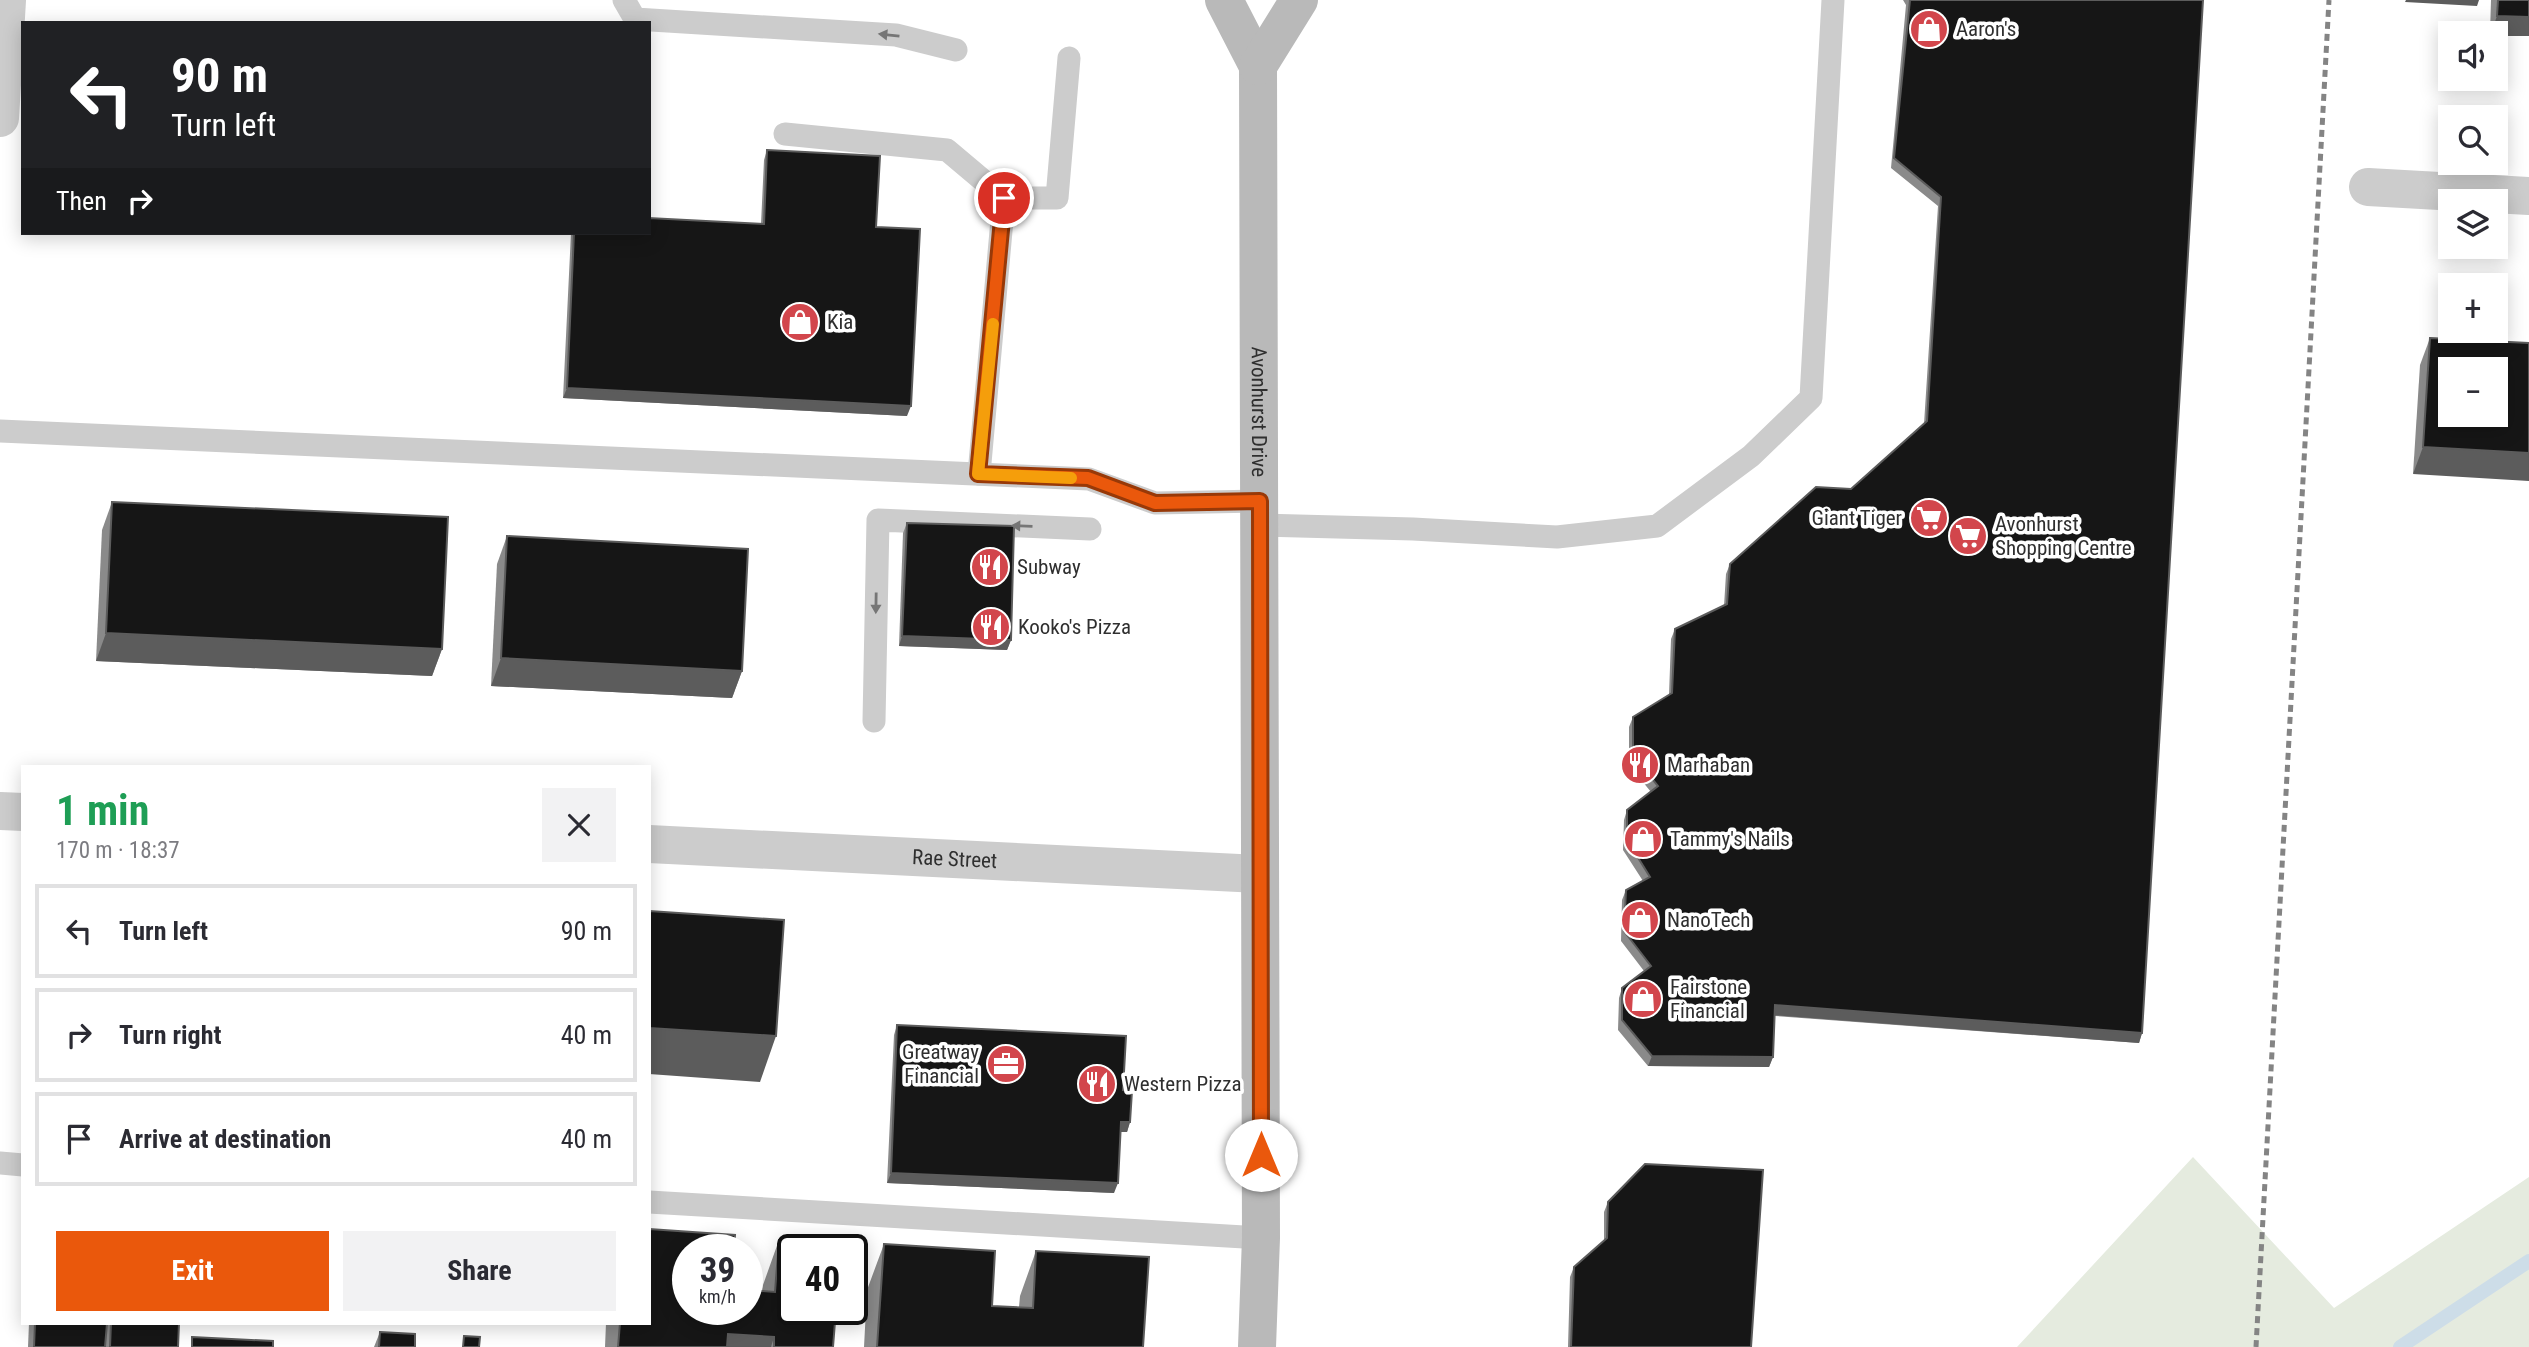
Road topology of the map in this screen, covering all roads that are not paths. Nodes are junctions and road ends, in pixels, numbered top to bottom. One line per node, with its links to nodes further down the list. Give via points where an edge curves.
1 (7, 0): 7 (street)
2 (624, 0): 6 (lane, one-way to 2, via 896,35 635,19)
3 (1224, 0): 9 (street, Avonhurst Drive)
4 (1299, 0): 9 (street)
5 (1833, 0): 17 (lane, via 1811,398 1751,456 1657,526 1557,537 1413,529)
6 (956, 50)
7 (2, 58): 10 (street)
8 (1069, 58): 14 (lane, via 1057,198)
9 (1258, 66): 17 (street, Avonhurst Drive)
10 (0, 118)
11 (785, 134): 14 (lane, via 947,150)
12 (2368, 187): 13 (street)
13 (2529, 196)
14 (1004, 198): 16 (lane)
15 (0, 431): 16 (lane)
16 (978, 474): 17 (lane, via 1088,478 1155,503)
17 (1259, 513): 23 (street, Avonhurst Drive)
18 (1090, 529): 19 (lane, one-way to 19, via 878,520)
19 (874, 721)
20 (0, 811): 21 (street)
21 (21, 812)
22 (651, 844): 23 (street, Rae Street)
23 (1259, 874): 27 (street, Avonhurst Drive)
24 (0, 1163): 25 (lane)
25 (21, 1165)
26 (651, 1202): 27 (lane)
27 (1261, 1238): 28 (street, Avonhurst Drive)
28 (1257, 1347)

